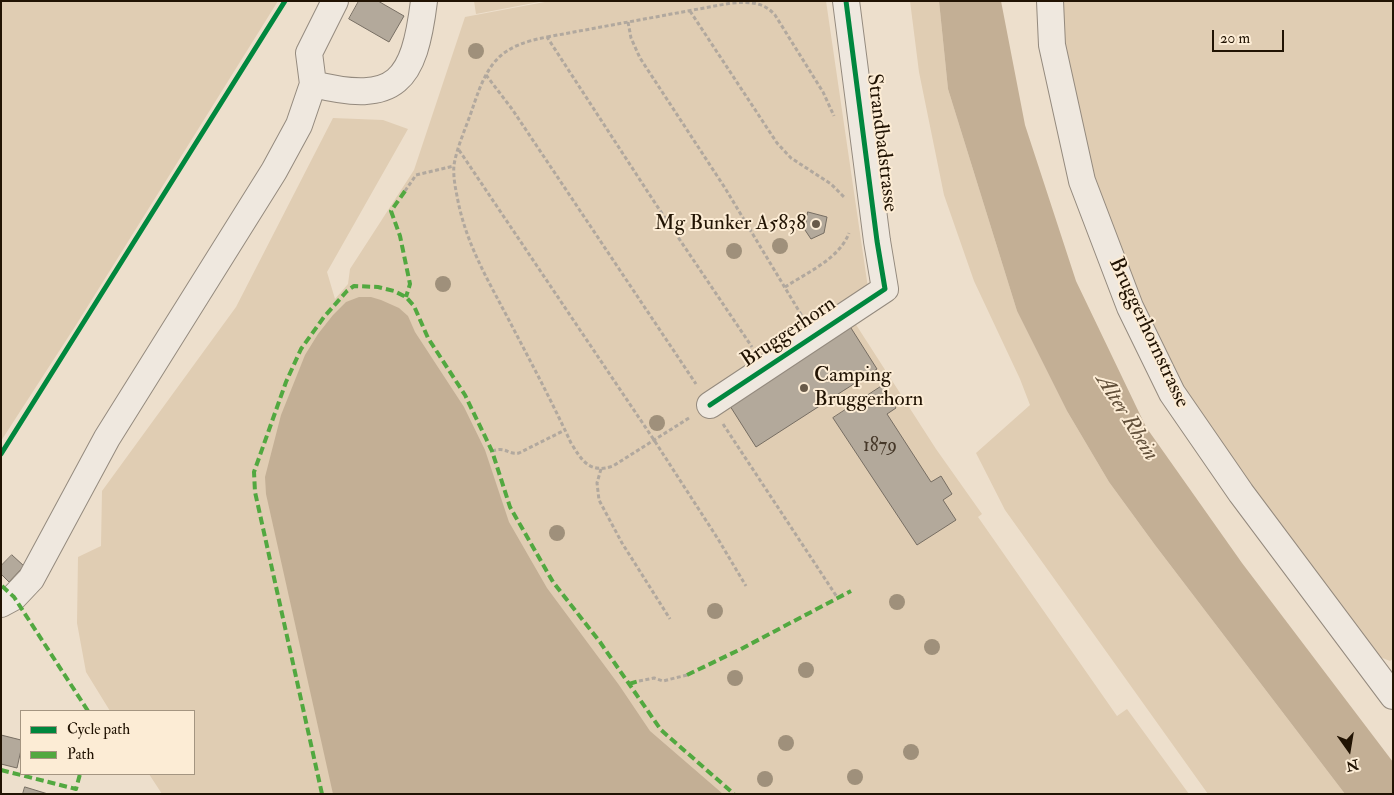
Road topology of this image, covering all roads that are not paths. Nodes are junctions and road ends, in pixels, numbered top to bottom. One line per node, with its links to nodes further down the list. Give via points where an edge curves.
1 (335, 1): 5 (street, via 309,53)
2 (424, 1): 5 (street, via 414,54 404,73 392,85 373,91 339,91)
3 (846, 1): 6 (street, Strandbadstrasse)
4 (1050, 1): 9 (street, Bruggerhornstrasse, via 1052,45 1082,181 1130,306 1172,393 1241,494)
5 (313, 84): 8 (street, via 299,125 274,171 107,438 31,579 14,597)
6 (885, 289): 7 (street, Bruggerhorn)
7 (710, 405)
8 (1, 604)
9 (1393, 696)

